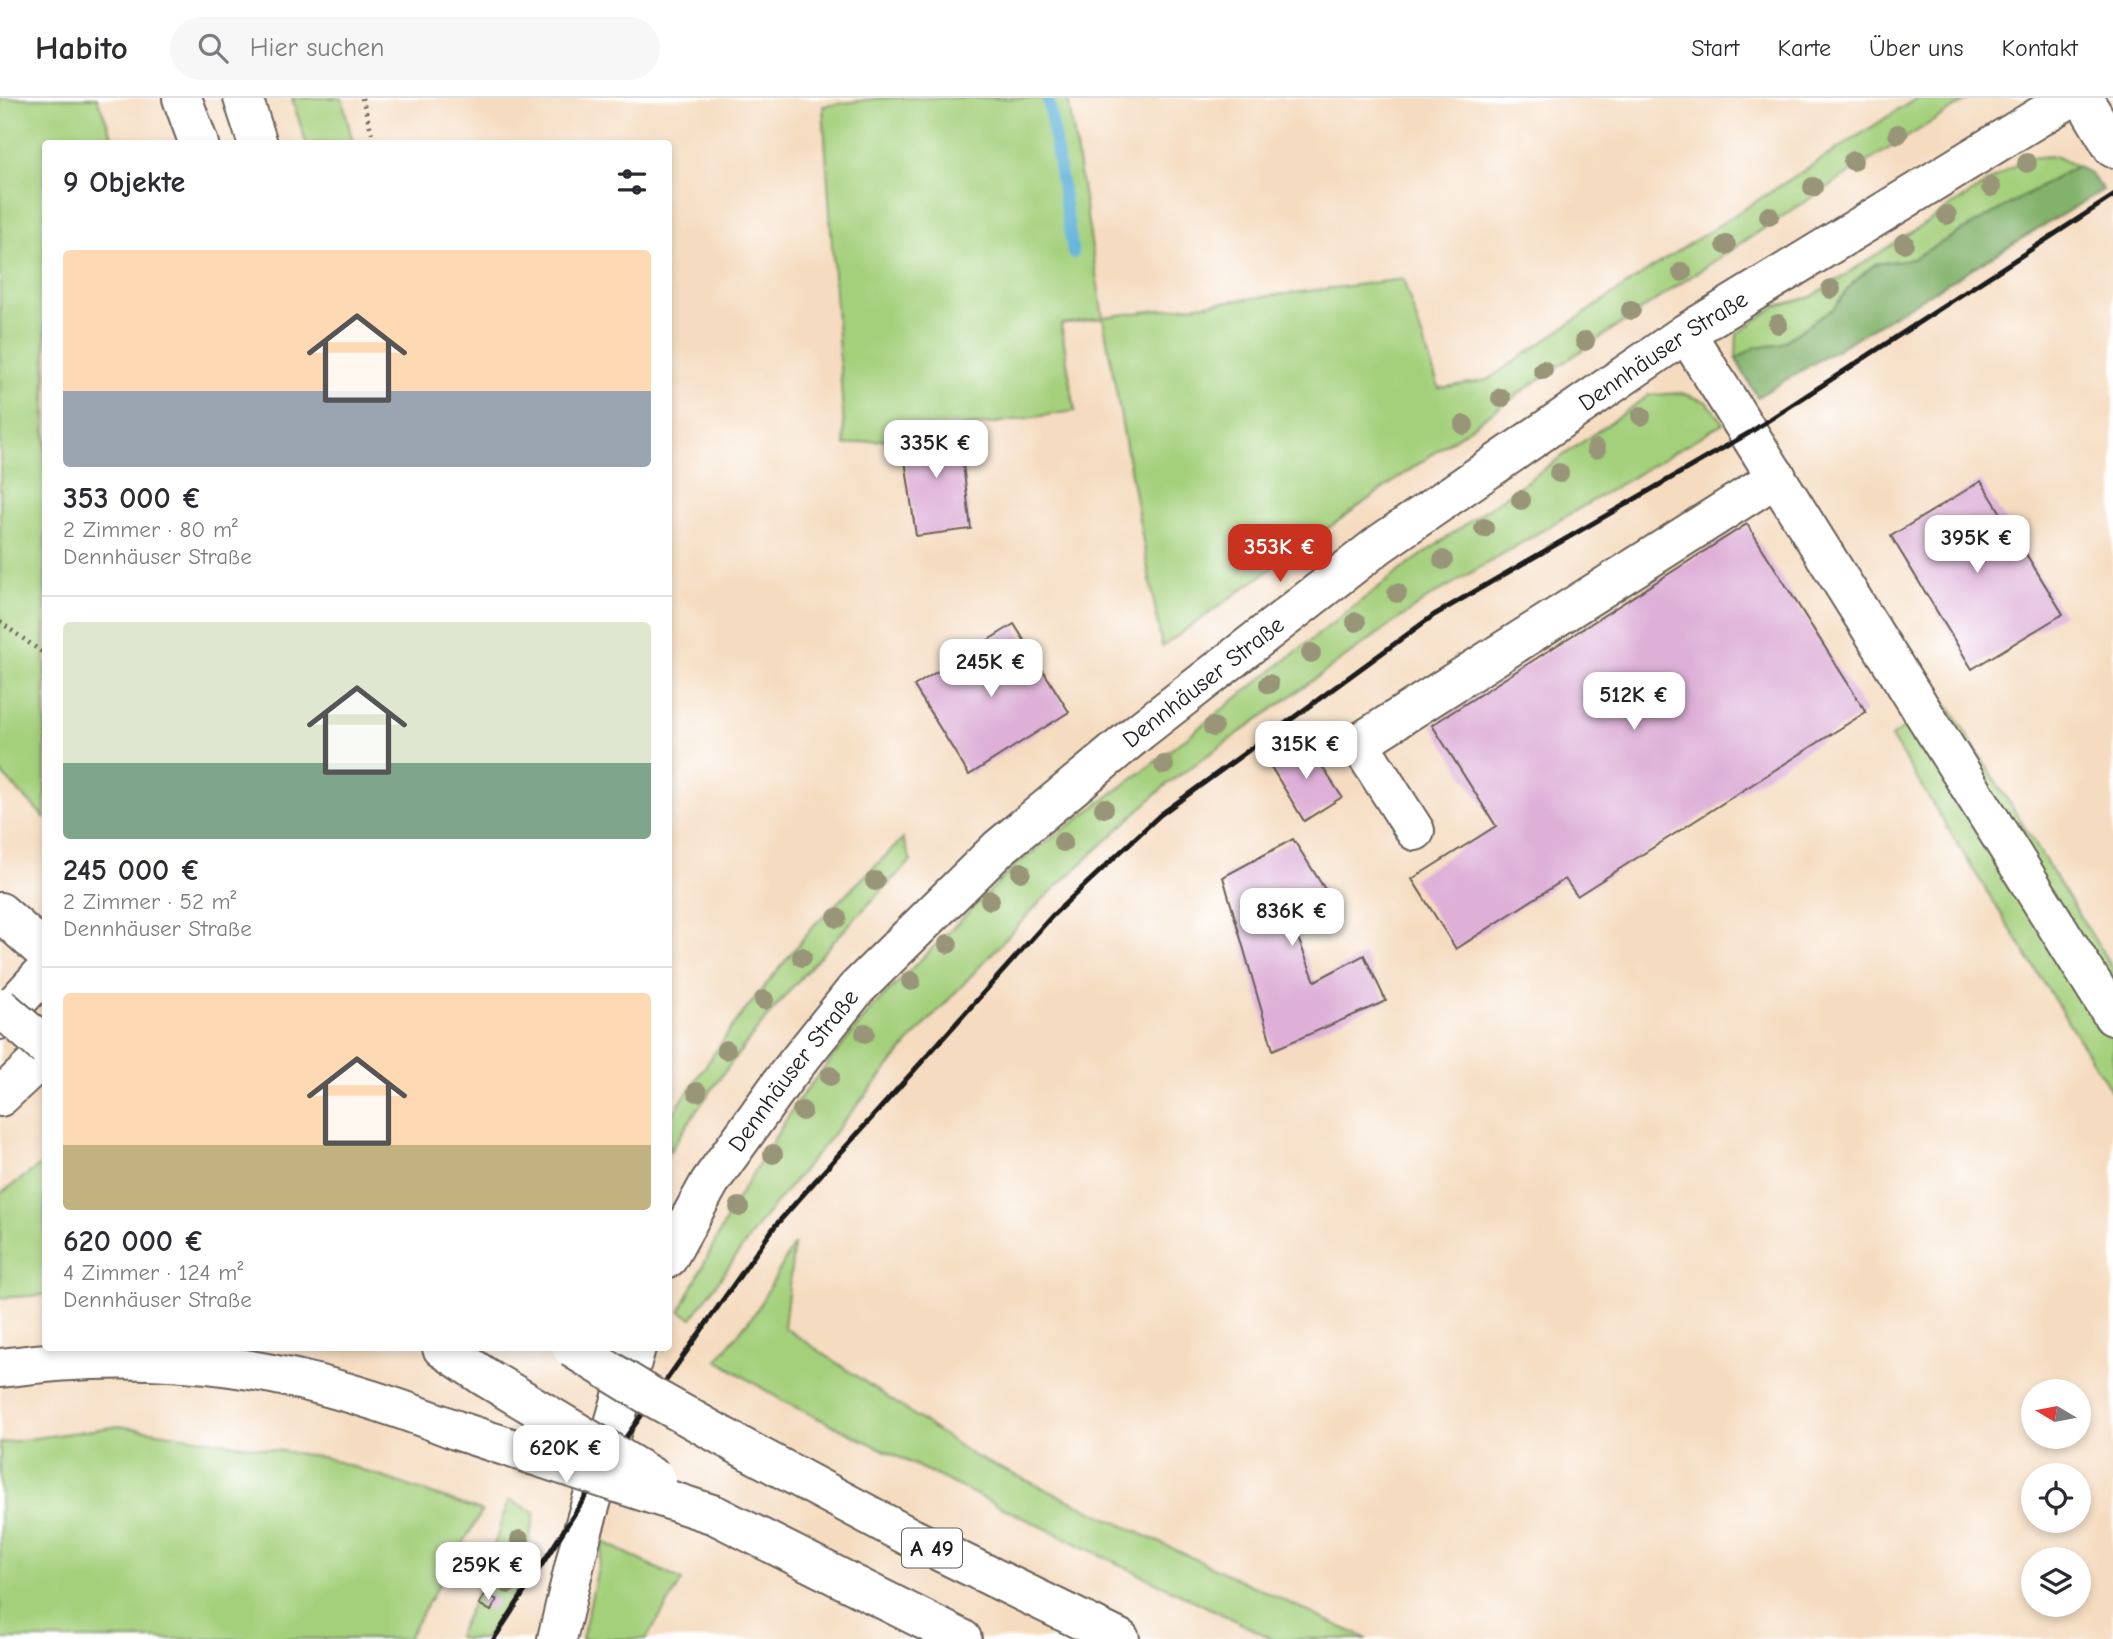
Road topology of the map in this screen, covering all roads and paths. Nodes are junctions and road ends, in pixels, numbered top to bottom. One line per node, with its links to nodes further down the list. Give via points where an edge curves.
1 (182, 98): 6 (main road)
2 (243, 98): 7 (main road)
3 (362, 98): 8 (path)
4 (2070, 98): 10 (main road, Dennhäuser Straße)
5 (2083, 98): 9 (main road)
6 (198, 140)
7 (257, 140)
8 (374, 140)
9 (2113, 148)
10 (1686, 333): 11 (main road); 24 (main road, Dennhäuser Straße, via 1380,544 1140,731 999,848 856,989 710,1182)
11 (1777, 477): 14 (main road, via 1359,743); 19 (main road)
12 (0, 622): 13 (path)
13 (42, 652)
14 (1415, 831)
15 (0, 912): 16 (main road)
16 (42, 949)
17 (42, 975): 20 (main road)
18 (0, 1007): 21 (main road, bridge)
19 (2113, 1016)
20 (0, 1020)
21 (42, 1044)
22 (42, 1058): 23 (main road)
23 (0, 1097)
24 (672, 1251)
25 (446, 1351): 29 (main road, bridge)
26 (577, 1351): 32 (main road, A 49, bridge, via 912,1538)
27 (635, 1351): 30 (main road)
28 (0, 1368): 29 (main road, bridge, via 123,1358 279,1373 386,1402 456,1430)
29 (715, 1515): 31 (main road)
30 (557, 1639)
31 (962, 1639)
32 (1120, 1639)

